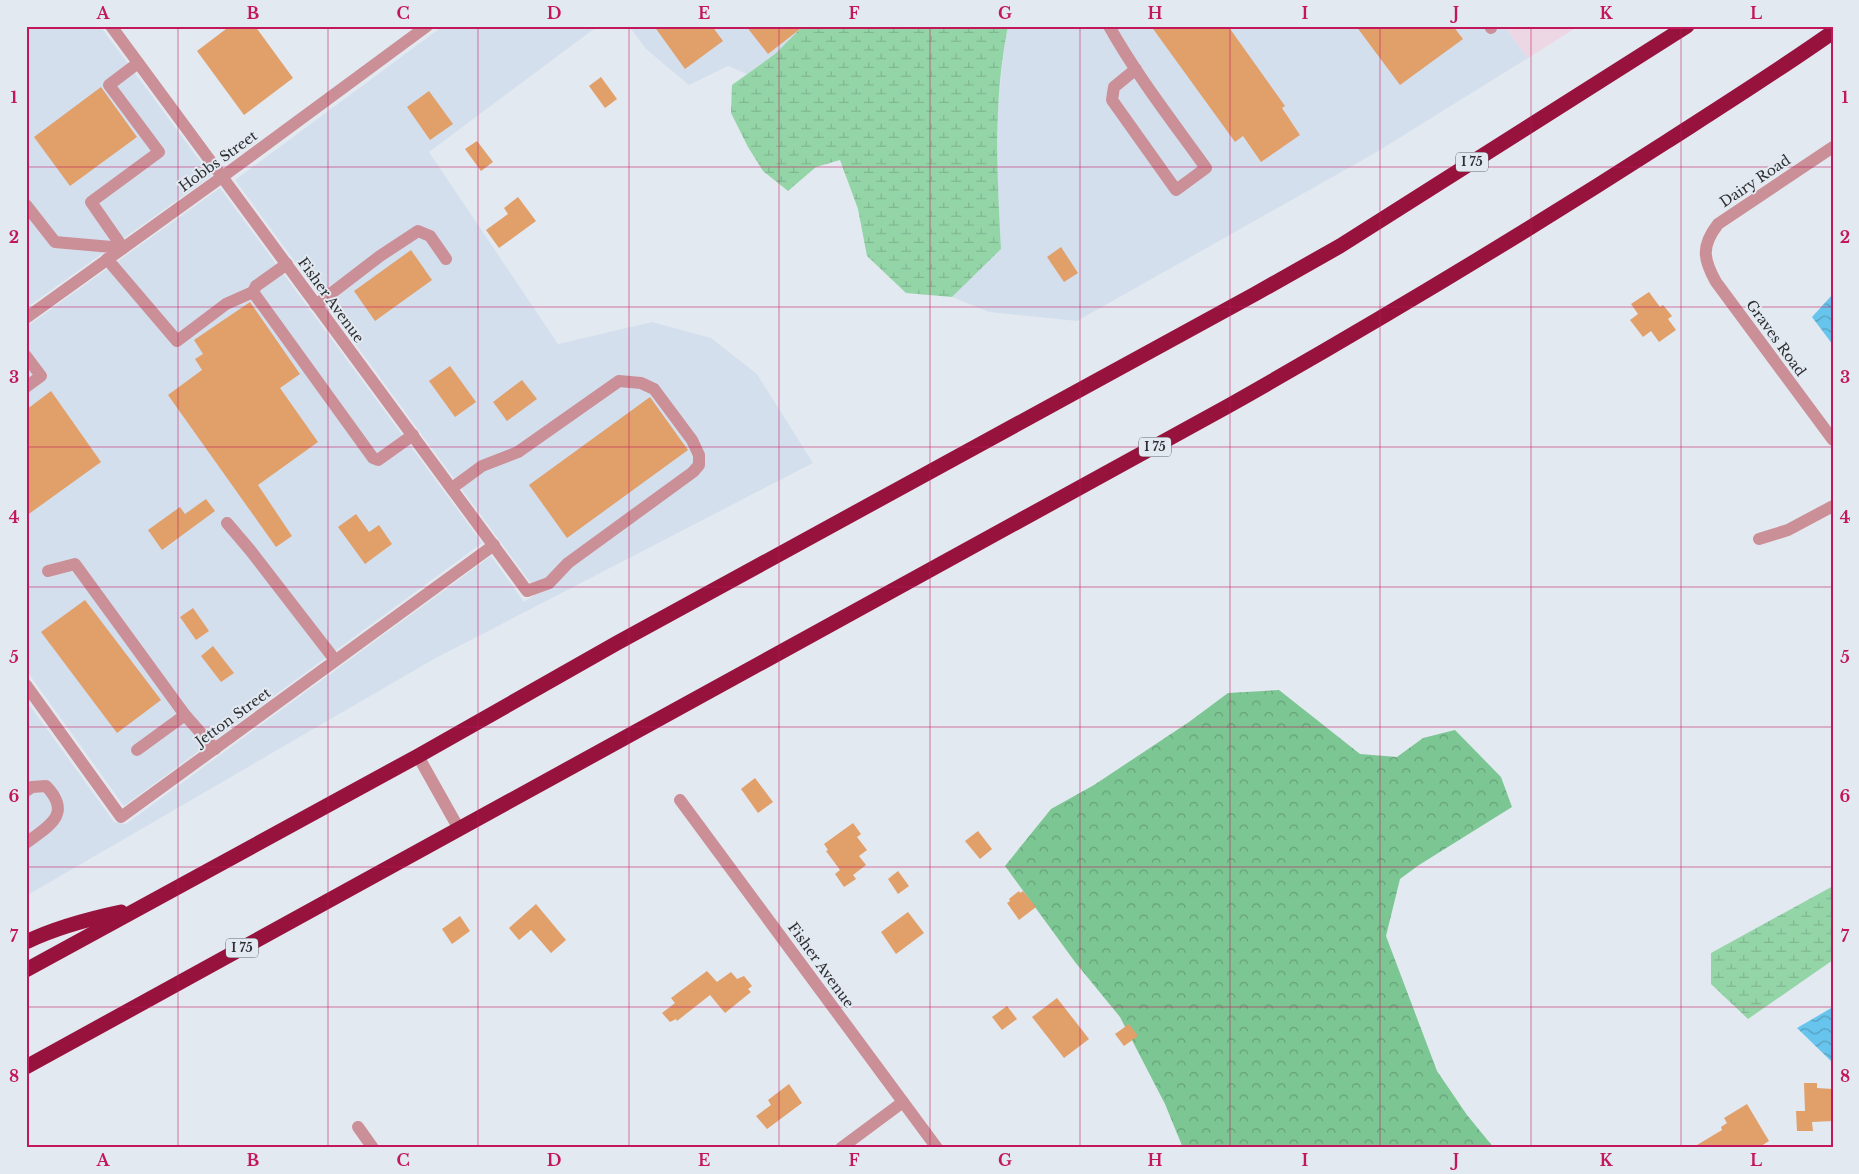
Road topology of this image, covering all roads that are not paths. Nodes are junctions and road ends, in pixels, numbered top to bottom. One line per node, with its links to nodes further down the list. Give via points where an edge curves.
1 (111, 26): 6 (street, Fisher Avenue)
2 (427, 26): 9 (street, Hobbs Street)
3 (1108, 26): 7 (street)
4 (1687, 26): 34 (highway, I 75, via 1323,256 617,643)
5 (1833, 32): 37 (highway, I 75, via 1595,187 1355,334)
6 (138, 63): 9 (street, Fisher Avenue); 11 (street, via 109,85 159,152 90,202)
7 (1136, 70): 7 (street, via 1206,168 1176,190 1112,100 1114,87)
8 (1833, 147): 12 (street, Dairy Road, via 1718,224 1709,235)
9 (222, 177): 11 (street, Hobbs Street); 15 (street, Fisher Avenue)
10 (26, 205): 11 (street, via 55,242)
11 (124, 248): 14 (street, Hobbs Street)
12 (1705, 250): 22 (street, Graves Road, via 1707,266 1716,282)
13 (446, 259): 17 (street, via 430,236 418,231)
14 (107, 260): 16 (street, via 177,341 226,304); 18 (street, Hobbs Street)
15 (287, 264): 16 (street, via 256,286); 17 (street, Fisher Avenue)
16 (253, 292): 21 (street, via 374,458 378,460)
17 (316, 304): 21 (street, Fisher Avenue)
18 (26, 318)
19 (26, 356): 20 (street, via 41,376)
20 (26, 387)
21 (413, 435): 23 (street, Fisher Avenue)
22 (1833, 440)
23 (452, 488): 27 (street, Fisher Avenue); 27 (street, Fisher Avenue, via 482,466 518,452 619,381 641,383 654,389 692,440 699,455 699,464 693,472 568,563 549,583 527,591)
24 (1833, 506): 26 (street, via 1788,530)
25 (227, 522): 29 (street)
26 (1759, 539)
27 (494, 544): 29 (street, Jetton Street)
28 (48, 571): 31 (street, via 75,564)
29 (336, 660): 32 (street, Jetton Street)
30 (26, 685): 32 (street, Jetton Street, via 121,817)
31 (185, 715): 32 (street); 33 (street)
32 (215, 749)
33 (137, 750)
34 (418, 756): 37 (street); 39 (highway, I 75)
35 (26, 791): 38 (street, via 32,786 46,786 55,796 58,807 57,817 50,825)
36 (680, 800): 43 (street, Fisher Avenue)
37 (459, 829): 42 (highway, I 75)
38 (26, 843)
39 (140, 908): 40 (highway, via 74,922); 41 (highway, I 75)
40 (26, 942)
41 (26, 970)
42 (27, 1067)
43 (903, 1102): 46 (street); 47 (street, Fisher Avenue)
44 (358, 1127): 45 (street)
45 (373, 1148)
46 (841, 1148)
47 (937, 1148)

